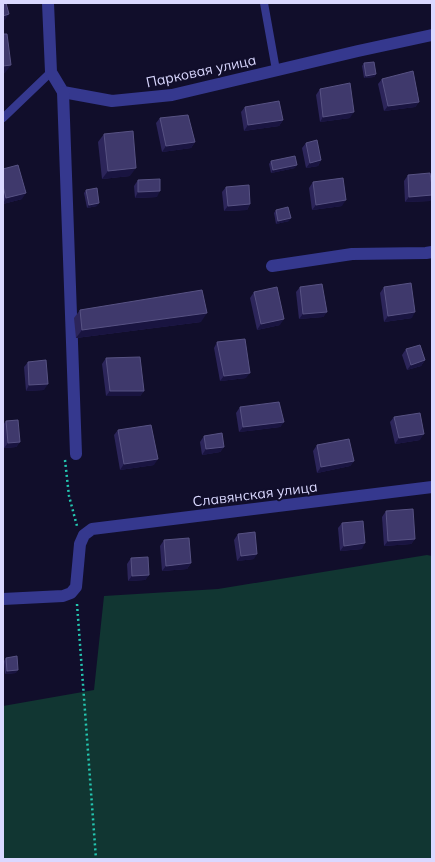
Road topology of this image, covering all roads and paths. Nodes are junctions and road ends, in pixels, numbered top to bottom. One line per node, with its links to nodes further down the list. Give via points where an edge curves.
1 (48, 3): 5 (street)
2 (264, 3): 4 (lane)
3 (432, 35): 4 (street, Парковая улица)
4 (276, 70): 6 (street, Парковая улица, via 172,95 112,102)
5 (52, 72): 6 (street); 7 (lane)
6 (63, 92): 10 (street)
7 (3, 118)
8 (432, 252): 9 (street, via 352,254)
9 (272, 266)
10 (76, 454)
11 (64, 459): 13 (path, via 69,496)
12 (432, 487): 13 (street, Славянская улица, via 92,529)
13 (82, 540): 14 (street)
14 (76, 588): 15 (street, via 63,596); 16 (path)
15 (3, 599)
16 (96, 859)

